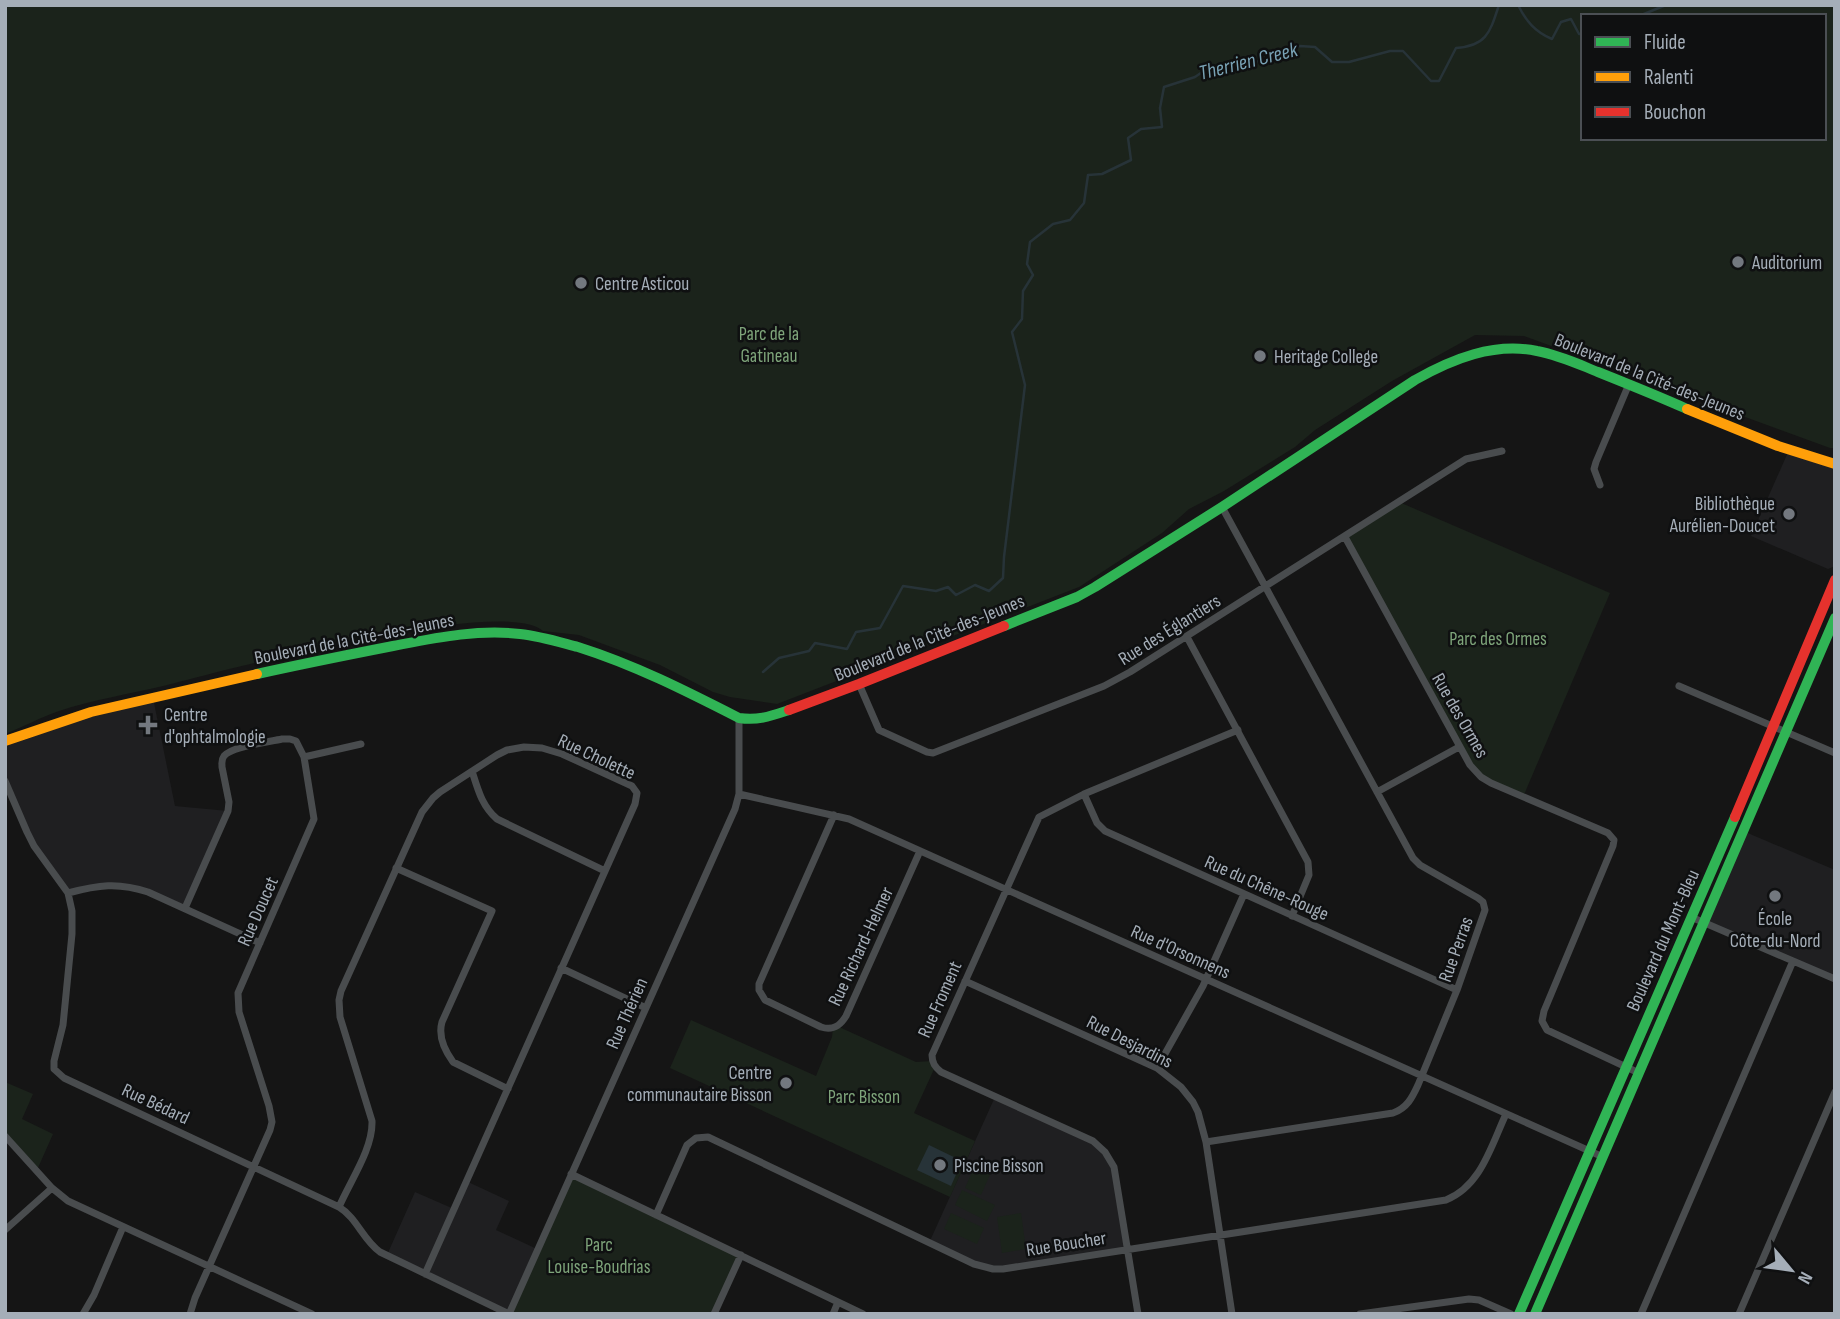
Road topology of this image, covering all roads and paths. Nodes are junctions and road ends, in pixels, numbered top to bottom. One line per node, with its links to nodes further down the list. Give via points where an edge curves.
1 (1629, 384): 3 (street, Boulevard de la Cité-des-Jeunes); 6 (street, via 1595,462); 7 (street, Boulevard de la Cité-des-Jeunes, via 1537,351 1472,353 1415,380)
2 (1502, 451): 8 (street, Rue des Églantiers, via 1466,459)
3 (1807, 456): 4 (street, Boulevard de la Cité-des-Jeunes); 5 (street, Boulevard de la Cité-des-Jeunes)
4 (1835, 457)
5 (1835, 464)
6 (1600, 485)
7 (1222, 507): 10 (street, Rue Perras); 13 (street, Boulevard de la Cité-des-Jeunes, via 1077,597)
8 (1345, 537): 10 (street, Rue des Églantiers); 21 (street, Rue des Ormes)
9 (1835, 580): 16 (street, Boulevard du Mont-Bleu)
10 (1267, 587): 12 (street, Rue des Églantiers); 26 (street, Rue Perras)
11 (1835, 618): 18 (street, Boulevard du Mont-Bleu)
12 (1187, 638): 13 (street, Rue des Églantiers, via 1104,686 933,753 879,730); 17 (street)
13 (859, 684): 15 (street, Boulevard de la Cité-des-Jeunes, via 777,715)
14 (1679, 686): 16 (street)
15 (739, 718): 19 (street, Boulevard de la Cité-des-Jeunes, via 606,655 536,636 494,632 447,636 310,662 92,712); 27 (street, Rue Thérien)
16 (1773, 727): 18 (street); 38 (street, Boulevard du Mont-Bleu)
17 (1238, 730): 28 (street, Rue Froment); 37 (street, via 1310,866)
18 (1786, 733): 22 (street); 39 (street, Boulevard du Mont-Bleu)
19 (5, 741)
20 (361, 744): 23 (street)
21 (1459, 747): 26 (street); 48 (street, Rue des Ormes, via 1486,780 1608,833 1614,840 1542,1021 1547,1030)
22 (1835, 753)
23 (304, 757): 36 (street, via 296,741 289,738 233,750 224,757 229,807); 40 (street, Rue Doucet, via 314,819)
24 (472, 771): 31 (street, Rue Cholette, via 427,805); 32 (street, via 481,800 497,820); 32 (street, Rue Cholette, via 507,750 533,747 562,754 632,786 637,793 635,804)
25 (5, 781): 34 (street, Rue Bédard, via 34,846)
26 (1377, 792): 46 (street, Rue Perras, via 1416,862 1485,906)
27 (739, 794): 29 (street, Rue d'Orsonnens); 47 (street, Rue Thérien)
28 (1083, 794): 33 (street, Rue Froment, via 1039,817); 35 (street, Rue du Chêne-Rouge, via 1103,830)
29 (834, 815): 30 (street, Rue d'Orsonnens); 30 (street, Rue Richard-Helmer, via 759,990 765,1000 821,1027 837,1027 846,1016)
30 (920, 851): 33 (street, Rue d'Orsonnens)
31 (396, 868): 52 (street, via 492,911 440,1034 453,1062); 62 (street, Rue Cholette, via 339,1000 340,1017 372,1121 368,1145)
32 (605, 871): 42 (street, Rue Cholette)
33 (1006, 889): 43 (street, Rue d'Orsonnens); 45 (street, Rue Froment)
34 (68, 893): 36 (street, via 122,885); 59 (street, Rue Bédard, via 72,934 54,1069 64,1078)
35 (1244, 894): 37 (street, Rue du Chêne-Rouge); 43 (street)
36 (185, 908): 40 (street)
37 (1292, 916): 46 (street, Rue du Chêne-Rouge)
38 (1691, 917): 39 (street); 48 (street, Boulevard du Mont-Bleu)
39 (1704, 923): 41 (street); 50 (street, Boulevard du Mont-Bleu)
40 (260, 943): 59 (street, Rue Doucet, via 238,993 239,1012 272,1122)
41 (1793, 961): 44 (street); 87 (street)
42 (561, 968): 47 (street); 52 (street, Rue Cholette)
43 (1205, 979): 49 (street); 51 (street, Rue d'Orsonnens)
44 (1835, 979)
45 (965, 981): 49 (street, Rue Desjardins); 67 (street, Rue Froment, via 932,1055 935,1067 1100,1146 1114,1167)
46 (1457, 990): 51 (street, Rue Perras)
47 (646, 1008): 60 (street, Rue Thérien)
48 (1626, 1067): 50 (street); 57 (street, Boulevard du Mont-Bleu)
49 (1157, 1068): 56 (street, Rue Desjardins, via 1193,1102)
50 (1639, 1073): 58 (street, Boulevard du Mont-Bleu)
51 (1422, 1076): 54 (street, Rue d'Orsonnens); 56 (street, Rue Perras, via 1408,1103 1393,1114)
52 (508, 1089): 70 (street, Rue Cholette)
53 (1835, 1092): 88 (street)
54 (1506, 1114): 57 (street, Rue d'Orsonnens); 66 (street, Rue Boucher, via 1476,1177 1453,1197)
55 (5, 1136): 61 (street)
56 (1206, 1142): 66 (street, Rue Desjardins)
57 (1589, 1151): 58 (street, Rue d'Orsonnens); 85 (street, Boulevard du Mont-Bleu)
58 (1603, 1157): 86 (street, Boulevard du Mont-Bleu)
59 (254, 1166): 62 (street, Rue Bédard); 69 (street, Rue Doucet)
60 (571, 1174): 63 (street); 77 (street, Rue Thérien)
61 (52, 1188): 64 (street, via 68,1202); 65 (street)
62 (339, 1207): 70 (street, Rue Bédard, via 354,1219 373,1247)
63 (656, 1215): 67 (street, Rue Boucher, via 687,1145 702,1137 984,1267 1003,1269); 68 (street)
64 (122, 1227): 69 (street); 73 (street)
65 (5, 1230)
66 (1220, 1236): 67 (street, Rue Boucher); 82 (street, Rue Desjardins)
67 (1128, 1249): 81 (street, Rue Froment)
68 (741, 1255): 71 (street); 78 (street)
69 (209, 1267): 72 (street); 74 (street, Rue Doucet)
70 (425, 1274): 77 (street, Rue Bédard)
71 (838, 1302): 79 (street); 80 (street)
72 (292, 1305): 75 (street); 76 (street)
73 (83, 1314)
74 (190, 1314)
75 (290, 1314)
76 (312, 1314)
77 (509, 1314)
78 (714, 1314)
79 (833, 1314)
80 (863, 1314)
81 (1138, 1314)
82 (1232, 1314)
83 (1360, 1314): 84 (street, via 1479,1300)
84 (1511, 1314)
85 (1519, 1314)
86 (1535, 1314)
87 (1641, 1314)
88 (1739, 1314)

